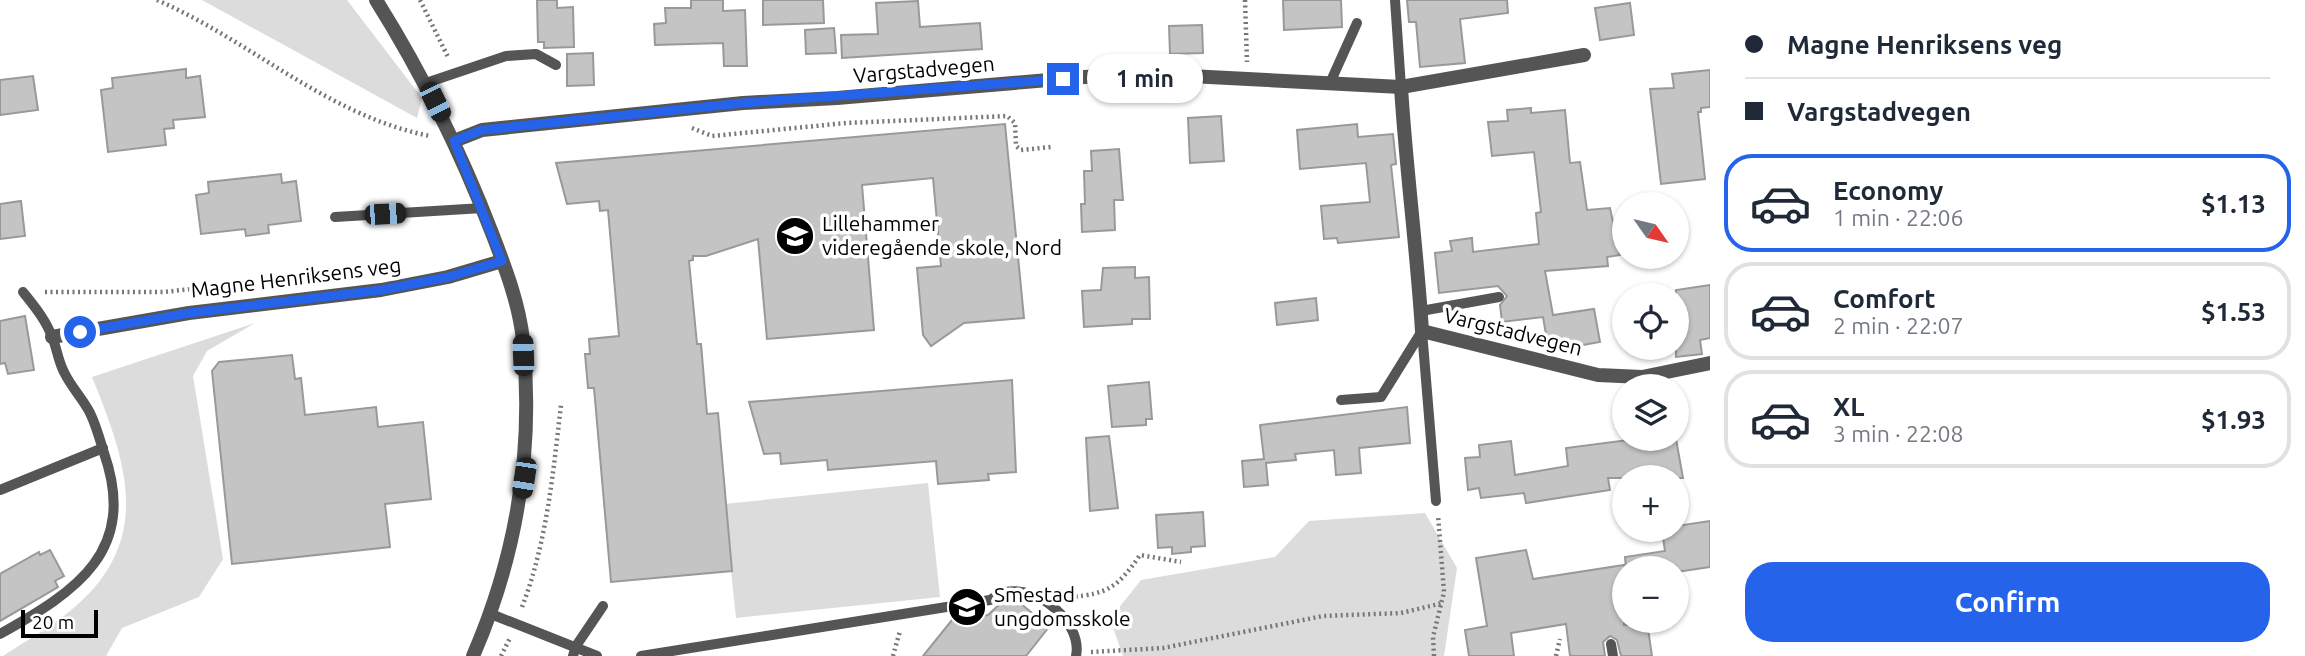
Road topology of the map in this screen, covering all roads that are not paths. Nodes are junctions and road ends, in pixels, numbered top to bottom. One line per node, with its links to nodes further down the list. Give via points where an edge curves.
1 (376, 0): 6 (street)
2 (1395, 0): 8 (lane)
3 (1357, 23): 7 (lane)
4 (1584, 55): 8 (street, Vargstadvegen)
5 (556, 65): 6 (lane, via 536,54 506,56)
6 (426, 83): 9 (street)
7 (1330, 83): 8 (street, Vargstadvegen); 9 (street, Vargstadvegen, via 1151,74 1097,76 743,103 482,130)
8 (1401, 88): 15 (street, Vargstadvegen)
9 (454, 141): 10 (street)
10 (482, 208): 11 (lane); 12 (street)
11 (335, 217)
12 (502, 261): 17 (street, Magne Henriksens veg, via 381,290 189,313); 24 (street, via 523,339 524,478 517,524)
13 (23, 292): 17 (lane)
14 (1499, 297): 15 (lane)
15 (1421, 311): 16 (street, Vargstadvegen)
16 (1422, 331): 18 (street, Vargstadvegen, via 1598,375 1642,377); 19 (lane, via 1381,397); 22 (lane)
17 (52, 337): 20 (lane, via 63,372 91,414)
18 (1710, 363)
19 (1341, 400)
20 (103, 448): 21 (lane); 25 (lane, via 115,494 112,527 99,556 68,593)
21 (0, 490)
22 (1436, 501)
23 (603, 606): 27 (lane)
24 (491, 614): 27 (lane); 29 (street)
25 (0, 634)
26 (1611, 644): 32 (lane)
27 (575, 651): 30 (lane)
28 (1077, 654): 31 (lane, via 1074,633 1038,596 1005,592 990,600)
29 (472, 656)
30 (597, 656)
31 (641, 656)
32 (1613, 656)

